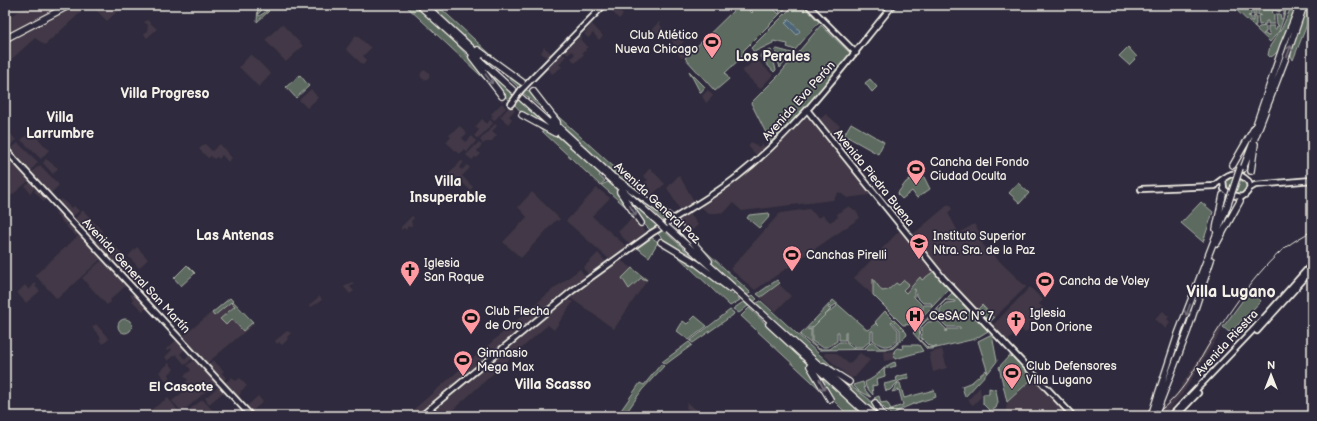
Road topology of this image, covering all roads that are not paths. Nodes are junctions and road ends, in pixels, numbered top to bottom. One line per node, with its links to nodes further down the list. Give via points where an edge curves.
1 (70, 5): 11 (highway)
2 (420, 5): 10 (highway, Avenida General Paz)
3 (425, 5): 10 (highway, Avenida General Paz)
4 (604, 5): 13 (main road, via 530,80)
5 (607, 5): 13 (main road)
6 (808, 5): 12 (main road)
7 (893, 5): 12 (main road, Avenida Eva Perón)
8 (1300, 5): 19 (highway)
9 (1304, 5): 20 (highway, one-way to 9)
10 (459, 38): 13 (highway); 15 (highway, one-way to 15); 21 (highway, Avenida General Paz)
11 (5, 39)
12 (856, 52): 17 (main road, Avenida Eva Perón)
13 (524, 83): 16 (main road, bridge)
14 (532, 91): 21 (highway)
15 (502, 96)
16 (511, 104)
17 (808, 111): 38 (main road, Avenida Eva Perón, via 738,176); 58 (main road, Avenida Piedra Buena, via 943,278)
18 (522, 115): 21 (highway)
19 (1257, 123): 23 (highway); 24 (highway)
20 (1257, 132): 24 (highway); 25 (highway)
21 (576, 145): 26 (highway, Avenida General Paz)
22 (5, 149): 53 (main road, Avenida General San Martín)
23 (1233, 165)
24 (1242, 169): 40 (highway, bridge)
25 (1251, 171)
26 (609, 175): 35 (highway); 36 (highway, one-way to 36); 38 (highway, Avenida General Paz)
27 (1223, 179): 29 (main road, via 1234,173); 30 (main road); 33 (main road)
28 (1312, 179): 29 (main road); 31 (main road, via 1255,185)
29 (1249, 182): 31 (main road)
30 (1213, 186): 32 (main road); 33 (main road)
31 (1250, 188): 33 (main road, via 1245,195 1239,197)
32 (1142, 190)
33 (1223, 192): 40 (highway)
34 (1240, 201): 40 (highway)
35 (670, 217)
36 (641, 224)
37 (677, 224): 44 (highway)
38 (664, 226): 44 (highway, Avenida General Paz); 45 (highway, Avenida General Paz); 54 (main road, Avenida Eva Perón, via 591,276)
39 (661, 242): 45 (highway)
40 (1215, 244): 41 (highway)
41 (1208, 263): 59 (highway, one-way to 59, via 1178,334); 60 (highway, via 1194,310)
42 (1312, 264): 61 (main road, Avenida Riestra)
43 (1312, 270): 62 (main road, Avenida Riestra)
44 (725, 279): 46 (highway, Avenida General Paz)
45 (730, 288): 46 (highway, Avenida General Paz)
46 (742, 297): 47 (highway, Avenida General Paz)
47 (752, 307): 48 (highway, Avenida General Paz); 49 (highway, Avenida General Paz)
48 (796, 349): 51 (highway, one-way to 51, via 814,371); 55 (highway, Avenida General Paz)
49 (804, 352): 50 (highway); 56 (highway, Avenida General Paz)
50 (849, 382)
51 (830, 399)
52 (875, 403): 57 (highway)
53 (251, 416)
54 (421, 416)
55 (869, 416)
56 (875, 416)
57 (883, 416)
58 (1073, 416)
59 (1151, 416)
60 (1155, 416)
61 (1171, 416)
62 (1176, 416)

